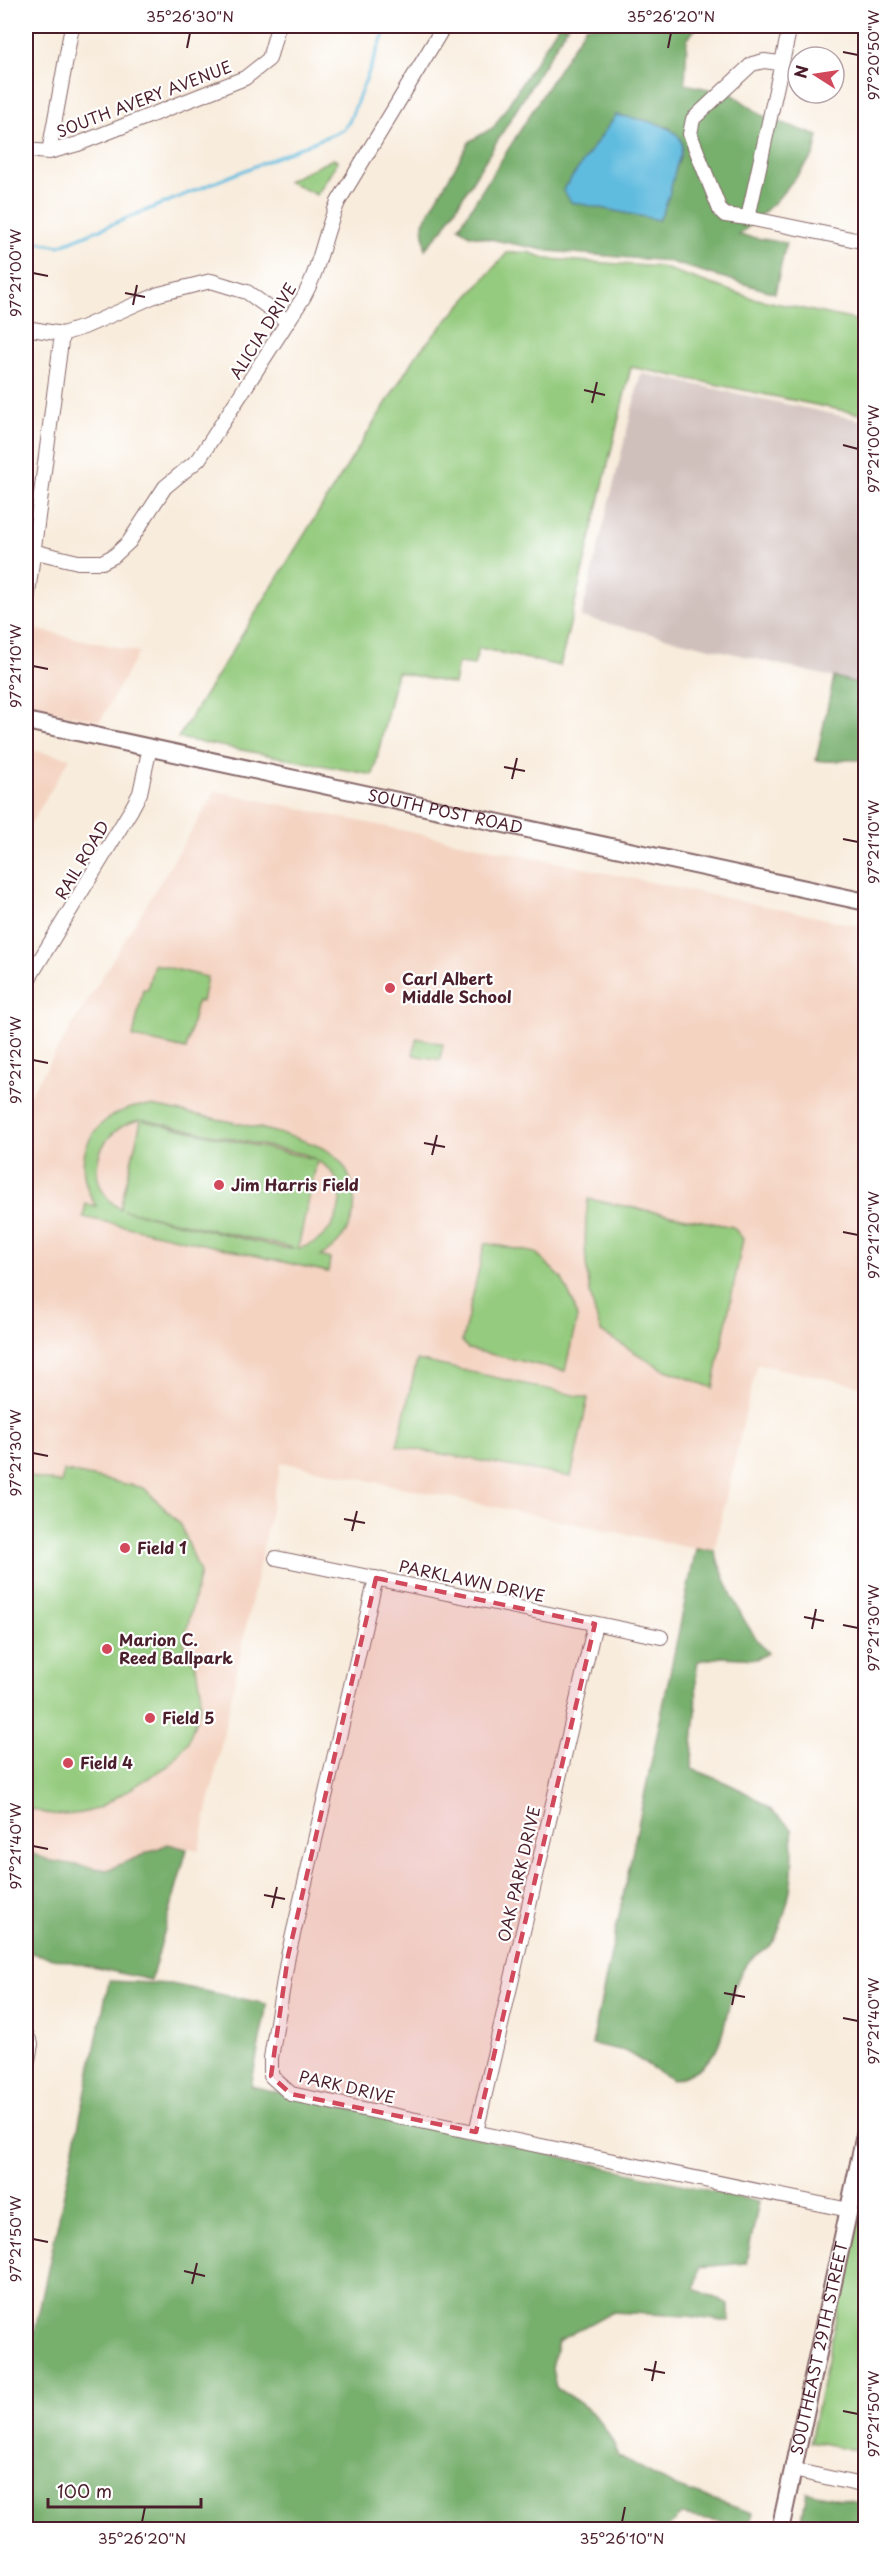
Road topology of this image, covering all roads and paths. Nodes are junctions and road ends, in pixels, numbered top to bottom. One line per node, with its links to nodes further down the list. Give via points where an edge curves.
1 (72, 26): 8 (street)
2 (278, 26): 8 (street, SOUTH AVERY AVENUE, via 269,59 244,78)
3 (429, 26): 5 (street)
4 (790, 26): 6 (street)
5 (443, 29): 11 (street, ALICIA DRIVE, via 338,201 315,278)
6 (780, 63): 9 (street); 9 (street, via 752,64 693,119 690,134 720,210 725,215)
7 (26, 150): 8 (street, SOUTH AVERY AVENUE)
8 (49, 152)
9 (748, 218): 10 (street)
10 (866, 242)
11 (287, 321): 13 (street, via 247,292 211,281 159,294); 14 (street, ALICIA DRIVE, via 199,459 165,487 129,542 114,556 102,562 78,562)
12 (26, 328): 13 (street)
13 (62, 334): 14 (street)
14 (32, 551): 15 (street)
15 (26, 608)
16 (26, 721): 17 (main road, SOUTH POST ROAD)
17 (150, 747): 18 (main road, SOUTH POST ROAD); 19 (street, RAIL ROAD, via 140,793)
18 (866, 902)
19 (26, 983)
20 (276, 1558): 21 (street, PARKLAWN DRIVE)
21 (376, 1578): 22 (street, PARKLAWN DRIVE); 27 (street, PARK DRIVE, via 288,1956 271,2076 291,2094)
22 (596, 1624): 23 (street, PARKLAWN DRIVE); 27 (street, OAK PARK DRIVE)
23 (661, 1637)
24 (26, 2034): 25 (street, via 31,2044)
25 (26, 2071)
26 (866, 2130): 28 (main road, SOUTHEAST 29TH STREET)
27 (476, 2132): 28 (street, PARK DRIVE)
28 (849, 2210): 29 (main road, SOUTHEAST 29TH STREET)
29 (793, 2470): 30 (street); 31 (main road, SOUTHEAST 29TH STREET)
30 (866, 2486)
31 (780, 2529)

